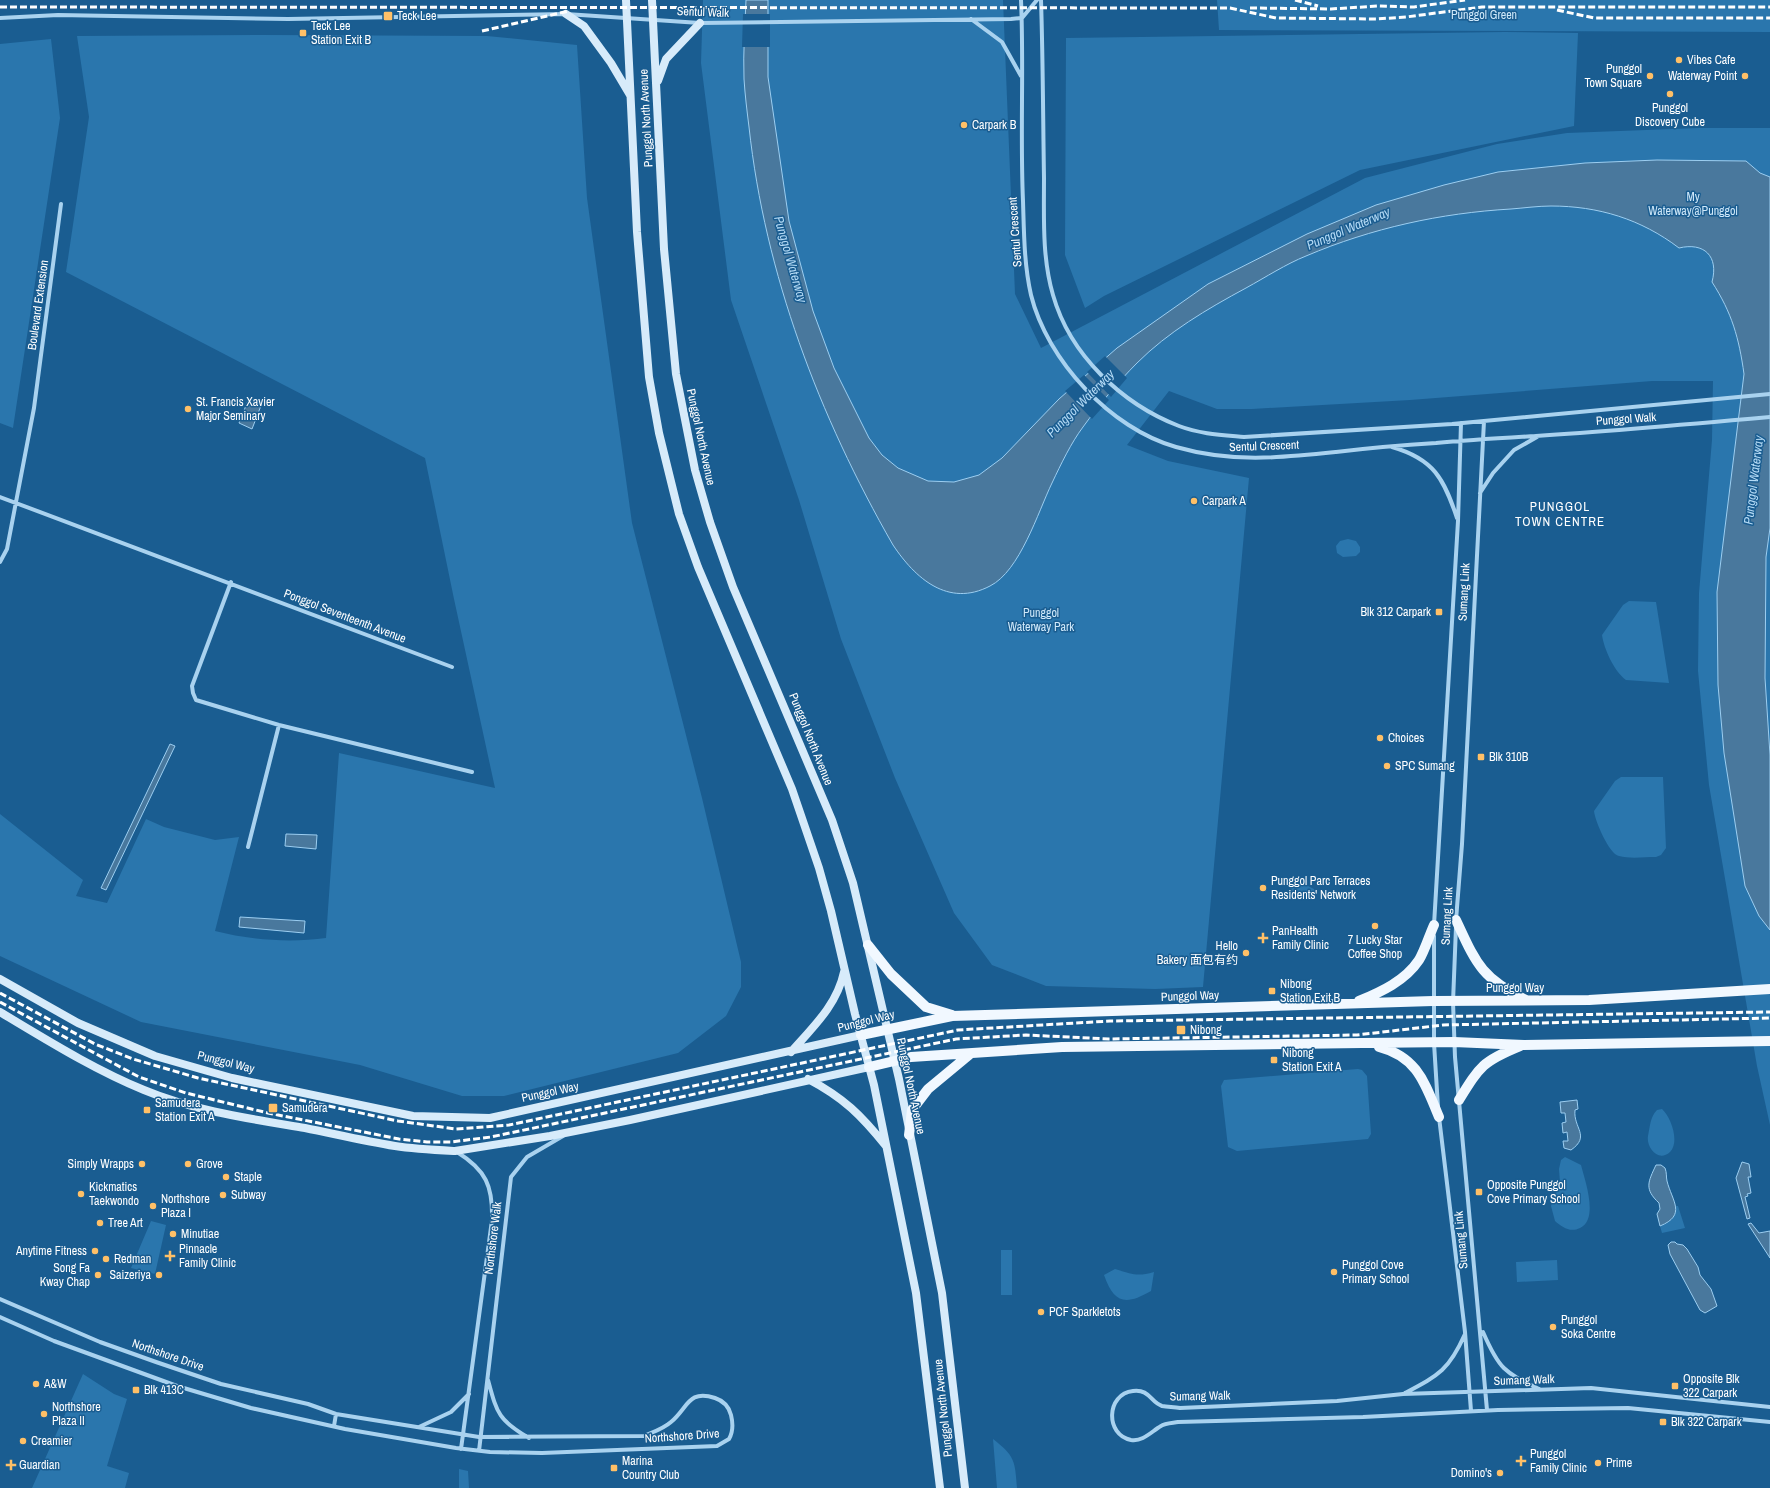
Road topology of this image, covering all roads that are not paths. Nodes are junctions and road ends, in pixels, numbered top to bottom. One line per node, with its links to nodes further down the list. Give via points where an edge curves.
1 (626, 0): 7 (main road, Punggol North Avenue)
2 (652, 0): 10 (main road, Punggol North Avenue)
3 (1021, 0): 9 (street, Sentul Crescent)
4 (1038, 0): 9 (street)
5 (1041, 0): 20 (street, Sentul Crescent, via 1046,253 1053,296 1061,316 1086,356 1110,384 1135,403 1179,426 1217,435 1244,437)
6 (566, 14): 7 (street, Sentul Walk); 8 (street, Sentul Walk, via 288,19 58,15); 15 (main road, via 584,26)
7 (627, 17): 10 (street, Sentul Walk); 15 (main road, Punggol North Avenue)
8 (0, 18)
9 (1022, 18): 11 (street, Sentul Walk); 13 (street, Sentul Crescent)
10 (653, 19): 12 (street, Sentul Walk); 14 (main road, Punggol North Avenue)
11 (970, 19): 12 (street, Sentul Walk); 13 (street, via 1002,42)
12 (700, 23): 14 (main road, via 666,59)
13 (1021, 76): 24 (street, Sentul Crescent, via 1024,249 1032,296 1053,346 1076,379 1118,418 1143,434 1173,447 1211,456 1242,459 1284,457)
14 (657, 86): 37 (main road, Punggol North Avenue, via 664,249 676,374 695,470 733,587 832,820 853,883)
15 (630, 96): 38 (main road, Punggol North Avenue, via 637,232 649,369 659,433 679,514 698,567 792,789 831,911)
16 (61, 204): 27 (street, Boulevard Extension, via 34,408)
17 (1770, 394): 19 (street, Punggol Walk)
18 (1770, 417): 21 (street, Punggol Walk)
19 (1484, 421): 20 (street, Sentul Crescent); 22 (street, Sumang Link)
20 (1461, 423): 23 (street, Sumang Link)
21 (1539, 436): 22 (street, Punggol Walk); 25 (street, via 1514,450 1493,473)
22 (1482, 439): 23 (street, Sentul Crescent); 25 (street, Sumang Link)
23 (1460, 441): 24 (street, Sentul Crescent); 28 (street, Sumang Link)
24 (1388, 447): 28 (street, via 1409,452 1434,469 1444,483)
25 (1479, 495): 35 (street, Sumang Link)
26 (0, 497): 27 (street, Ponggol Seventeenth Avenue)
27 (17, 503): 29 (street, via 7,550); 30 (street, Ponggol Seventeenth Avenue)
28 (1458, 521): 36 (street, Sumang Link)
29 (0, 562)
30 (231, 582): 31 (street, Ponggol Seventeenth Avenue); 32 (street, via 192,686 193,693 196,700)
31 (452, 668)
32 (279, 725): 33 (street); 34 (street)
33 (472, 772)
34 (248, 847)
35 (1456, 920): 42 (main road, via 1482,970 1506,990); 43 (street, Sumang Link)
36 (1434, 925): 41 (street, Sumang Link); 44 (main road, via 1419,960 1405,976 1385,990)
37 (868, 945): 46 (main road, via 891,974 926,1007); 47 (main road, Punggol North Avenue)
38 (845, 969): 48 (main road, Punggol North Avenue); 54 (main road, via 841,987 829,1009)
39 (0, 979): 54 (main road, Punggol Way, via 78,1023 155,1056 232,1078 413,1116 490,1118)
40 (1770, 989): 42 (main road, Punggol Way, via 1589,1000)
41 (1433, 1001): 43 (main road, Punggol Way); 44 (main road, Punggol Way); 52 (street, Sumang Link)
42 (1528, 1001): 43 (main road, Punggol Way)
43 (1453, 1002): 50 (street, Sumang Link)
44 (1353, 1003): 46 (main road, Punggol Way)
45 (0, 1012): 64 (main road, via 106,1073 145,1090 205,1109 396,1146)
46 (952, 1016): 47 (main road, Punggol Way)
47 (887, 1029): 48 (main road, Punggol Way); 56 (main road, Punggol North Avenue)
48 (860, 1035): 54 (main road, Punggol Way); 57 (main road, Punggol North Avenue)
49 (1770, 1041): 53 (main road)
50 (1454, 1042): 52 (main road); 53 (main road); 59 (street, Sumang Link)
51 (1362, 1043): 52 (main road); 55 (main road, via 1062,1047); 60 (main road, via 1391,1050 1414,1067 1422,1077)
52 (1434, 1044): 60 (street, Sumang Link)
53 (1524, 1045): 59 (main road, via 1485,1064 1474,1075)
54 (791, 1052)
55 (969, 1055): 56 (main road); 62 (main road, via 928,1089 912,1110)
56 (895, 1061): 57 (main road); 62 (main road, Punggol North Avenue)
57 (869, 1066): 58 (main road); 63 (main road, Punggol North Avenue)
58 (808, 1080): 61 (main road); 63 (main road, via 846,1102 863,1117)
59 (1459, 1100): 67 (street, Sumang Link)
60 (1439, 1118): 68 (street, Sumang Link)
61 (571, 1132): 64 (main road); 69 (street, Northshore Walk, via 527,1157 511,1177)
62 (909, 1135): 88 (main road, Punggol North Avenue, via 942,1293)
63 (888, 1148): 87 (main road, Punggol North Avenue, via 916,1293)
64 (455, 1151): 73 (street, Northshore Walk, via 469,1160 484,1176 491,1190 492,1203 492,1220)
65 (0, 1299): 78 (street, Northshore Drive, via 100,1342 156,1362 221,1384 308,1404)
66 (0, 1317): 80 (street, Northshore Drive, via 177,1386 251,1408)
67 (1481, 1328): 70 (street, via 1494,1358 1511,1376); 72 (street, Sumang Link)
68 (1465, 1332): 71 (street, Sumang Link); 74 (street, via 1446,1368)
69 (487, 1377): 83 (street, Northshore Walk); 84 (street, Northshore Walk, via 501,1418 510,1427)
70 (1541, 1390): 72 (street, Sumang Walk); 75 (street, Sumang Walk, via 1591,1388)
71 (1470, 1392): 72 (street, Sumang Walk); 74 (street, Sumang Walk); 77 (street, Sumang Link)
72 (1486, 1392): 76 (street, Sumang Link)
73 (469, 1394): 81 (street, via 451,1412); 82 (street, Northshore Walk)
74 (1403, 1394): 77 (street, Sumang Walk, via 1337,1401 1180,1408 1161,1406 1144,1392 1134,1391 1125,1393 1117,1399 1111,1417 1115,1428 1124,1437 1132,1440 1150,1435 1162,1424 1178,1422)
75 (1770, 1407)
76 (1487, 1410): 77 (street, Sumang Walk); 79 (street, Sumang Walk, via 1628,1408)
77 (1471, 1411)
78 (336, 1414): 80 (street); 81 (street, Northshore Drive)
79 (1770, 1422)
80 (334, 1426): 85 (street, Northshore Drive)
81 (418, 1428): 82 (street, Northshore Drive)
82 (463, 1435): 83 (street, Northshore Drive); 85 (street, Northshore Walk)
83 (480, 1437): 84 (street, Northshore Drive); 86 (street, Northshore Walk)
84 (529, 1438): 86 (street, Northshore Drive, via 644,1436 671,1422 687,1403 699,1395 725,1403 732,1420 729,1439 717,1446 536,1453)
85 (461, 1449): 86 (street, Northshore Drive)
86 (479, 1451)
87 (940, 1488)
88 (965, 1488)

